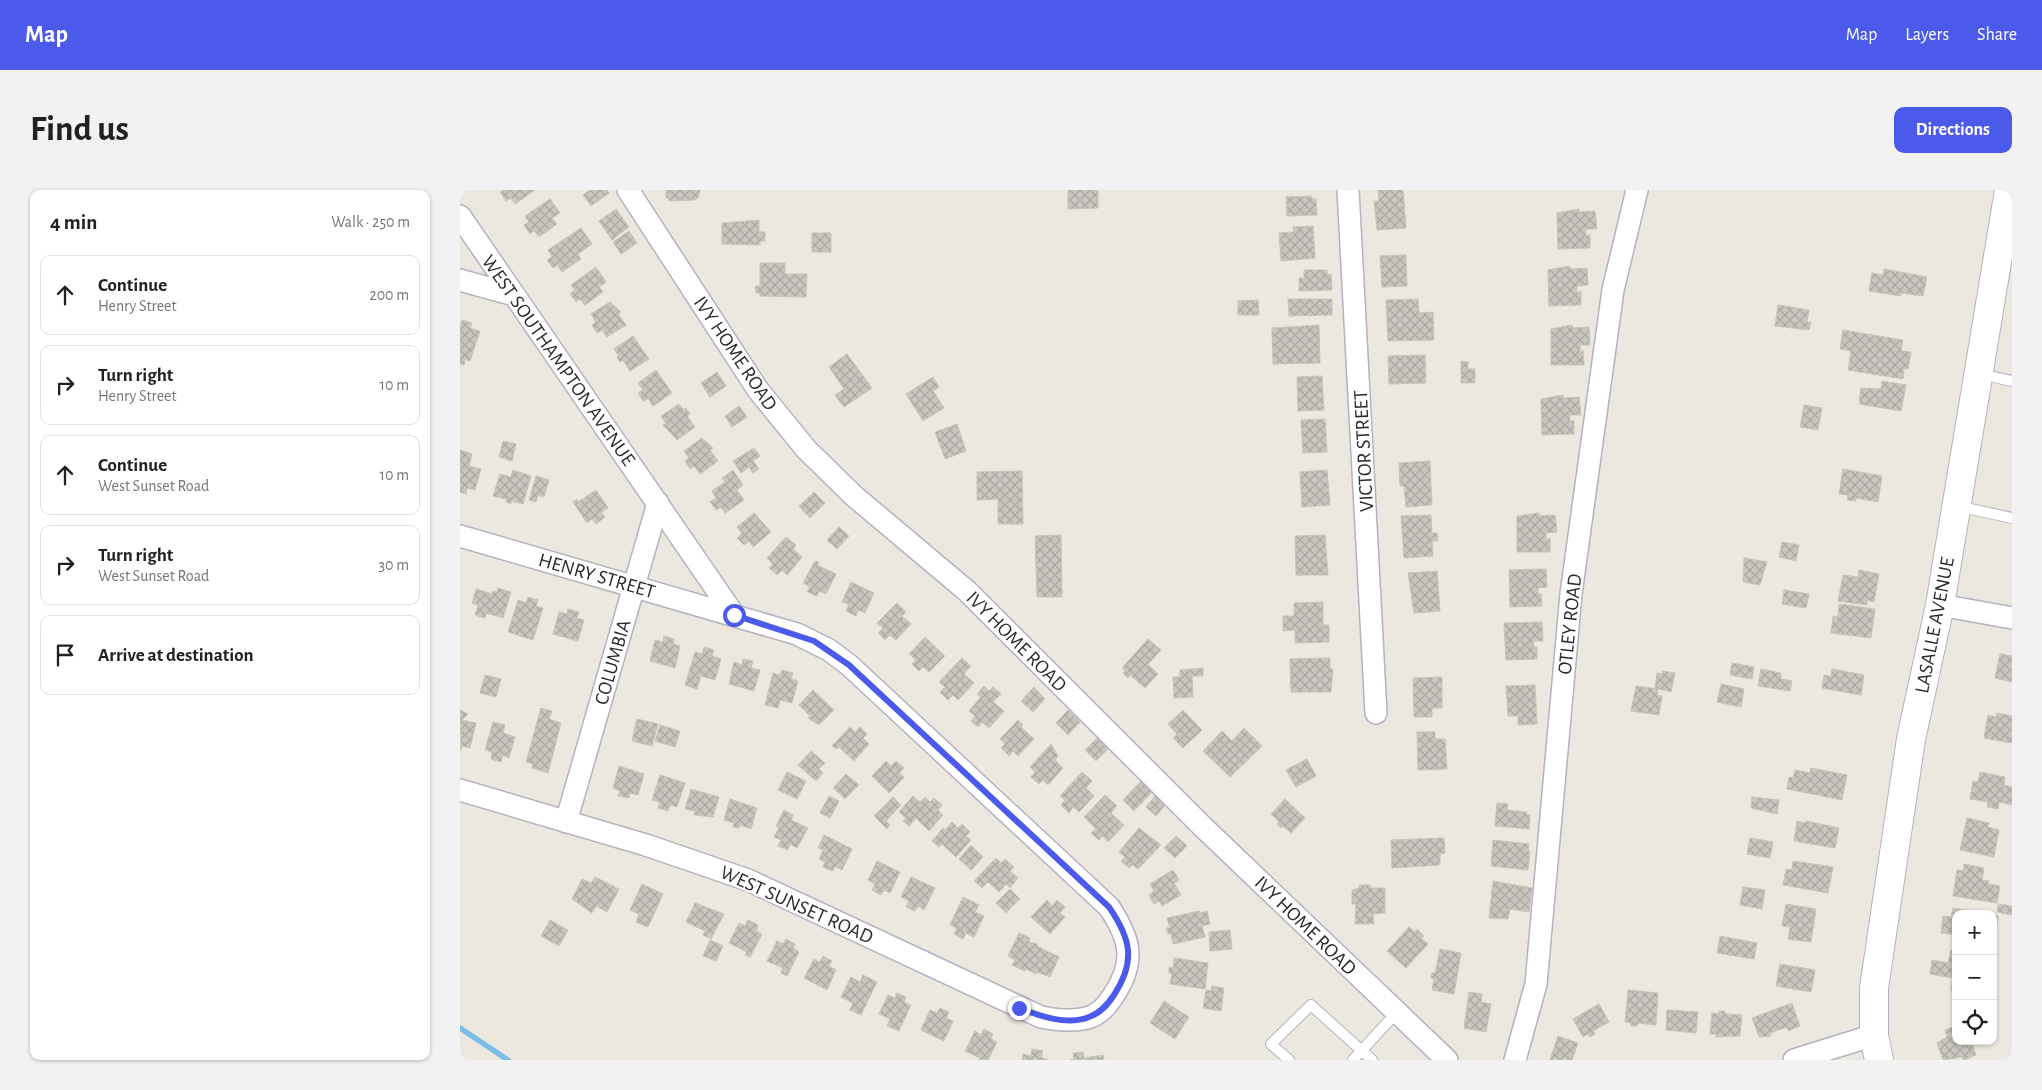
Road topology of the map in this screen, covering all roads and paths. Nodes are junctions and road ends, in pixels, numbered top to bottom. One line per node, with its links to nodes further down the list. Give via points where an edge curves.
1 (628, 190): 22 (street, IVY HOME ROAD, via 758,390 806,449 854,496 967,590 1203,827)
2 (1348, 190): 18 (street, VICTOR STREET)
3 (1637, 190): 29 (street, OTLEY ROAD, via 1613,290 1571,594 1536,984)
4 (2010, 194): 8 (main road, LASALLE AVENUE)
5 (460, 216): 7 (street, WEST SOUTHAMPTON AVENUE)
6 (460, 280): 7 (street)
7 (514, 296): 10 (street, WEST SOUTHAMPTON AVENUE)
8 (1979, 373): 9 (lane); 11 (main road, LASALLE AVENUE)
9 (2012, 381)
10 (658, 503): 14 (street, COLUMBIA); 16 (street)
11 (1956, 506): 12 (lane); 15 (main road, LASALLE AVENUE)
12 (2012, 518)
13 (460, 536): 14 (street, HENRY STREET)
14 (634, 586): 16 (street, HENRY STREET); 20 (street, COLUMBIA)
15 (1940, 605): 17 (street); 23 (main road, LASALLE AVENUE, via 1911,739 1874,988)
16 (734, 615): 21 (street, HENRY STREET, via 814,641 849,665 1099,897 1122,926 1128,945 1128,967)
17 (2012, 618)
18 (1376, 713)
19 (460, 790): 20 (street, WEST SUNSET ROAD)
20 (566, 822): 21 (street, WEST SUNSET ROAD, via 692,859 748,880 1041,1017 1088,1018 1101,1011)
21 (1116, 991)
22 (1397, 1012): 24 (lane); 28 (street, IVY HOME ROAD)
23 (1877, 1048): 30 (street)
24 (1362, 1050): 25 (lane, via 1311,1005 1271,1044); 26 (lane); 27 (lane)
25 (1289, 1060)
26 (1353, 1060)
27 (1372, 1060)
28 (1447, 1060)
29 (1515, 1060)
30 (1794, 1060)

